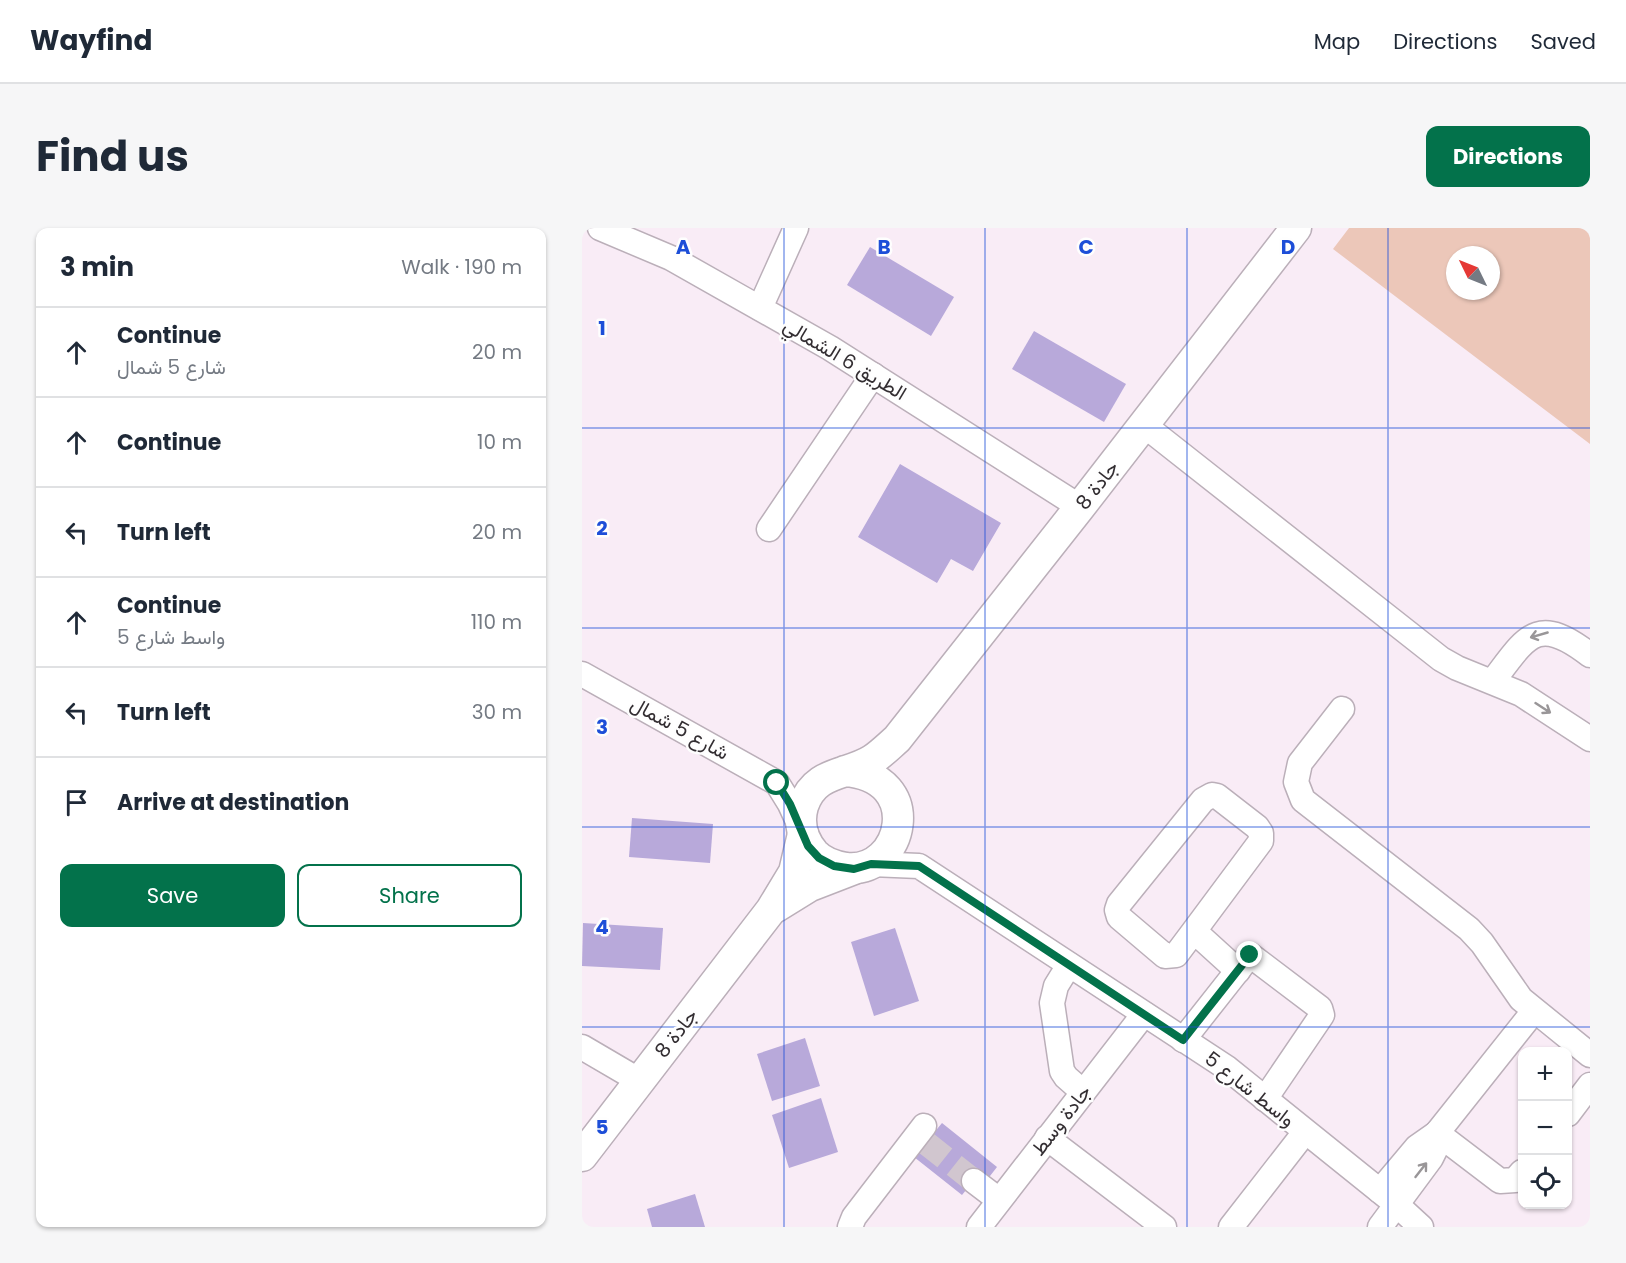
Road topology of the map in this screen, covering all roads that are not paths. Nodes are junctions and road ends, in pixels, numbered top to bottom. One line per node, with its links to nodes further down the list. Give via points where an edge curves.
1 (600, 228): 4 (street, الطريق 6 الشمالي, via 671,258)
2 (796, 228): 4 (street)
3 (1290, 230): 6 (main road, جادة 8)
4 (760, 308): 5 (street, الطريق 6 الشمالي)
5 (873, 375): 7 (street, الطريق 6 الشمالي); 8 (street)
6 (1144, 425): 7 (main road, جادة 8); 11 (street, via 1426,648 1457,668)
7 (1080, 507): 14 (main road, جادة 8)
8 (769, 530)
9 (1590, 655): 11 (street, one-way to 11, via 1559,634 1537,634 1519,647)
10 (582, 674): 16 (street, شارع 5 شمال)
11 (1493, 681): 13 (street, one-way to 13, via 1521,694)
12 (1342, 709): 25 (street, via 1300,763 1296,782 1303,800 1469,928)
13 (1590, 739)
14 (897, 740): 15 (main road, جادة 8, via 872,761); 17 (main road, جادة 8)
15 (840, 773): 16 (street, via 802,783); 17 (main road, via 862,772 878,780); 18 (main road, via 819,782 806,798 801,814)
16 (777, 783): 18 (street)
17 (894, 804): 19 (main road, via 897,834 889,849); 20 (street)
18 (802, 832): 19 (main road, via 819,858 834,866); 21 (main road, جادة 8, via 794,872)
19 (862, 866): 20 (street); 21 (main road, جادة 8, via 810,886)
20 (919, 866): 23 (street, واسط شارع 5)
21 (771, 910): 30 (main road, جادة 8)
22 (1194, 931): 22 (street, via 1176,955 1165,956 1119,917 1117,910 1203,800 1212,795 1257,827 1261,841); 24 (street)
23 (1069, 965): 26 (street, واسط شارع 5); 32 (street, via 1056,986 1052,1009 1062,1071)
24 (1238, 970): 27 (street); 33 (street, via 1250,955 1320,1008 1322,1016)
25 (1534, 1011): 29 (street); 36 (street)
26 (1144, 1014): 27 (street, واسط شارع 5); 32 (street, جادة وسط)
27 (1183, 1040): 33 (street, واسط شارع 5, via 1227,1068)
28 (582, 1047): 30 (street)
29 (1590, 1055)
30 (640, 1081): 39 (main road, جادة 8)
31 (1590, 1085): 34 (street)
32 (1083, 1092): 38 (street, جادة وسط)
33 (1264, 1099): 35 (street, واسط شارع 5)
34 (1572, 1109)
35 (1305, 1132): 42 (street, واسط شارع 5); 47 (street)
36 (1437, 1133): 40 (street, via 1500,1181); 42 (street, via 1431,1158)
37 (922, 1135): 44 (street, via 854,1217)
38 (1047, 1138): 43 (street, جادة وسط); 46 (street)
39 (582, 1156)
40 (1518, 1177)
41 (974, 1180): 43 (street)
42 (1388, 1197): 48 (street); 49 (street, واسط شارع 5)
43 (999, 1200): 45 (street, جادة وسط)
44 (850, 1227)
45 (979, 1227)
46 (1164, 1227)
47 (1231, 1227)
48 (1380, 1227)
49 (1421, 1227)

